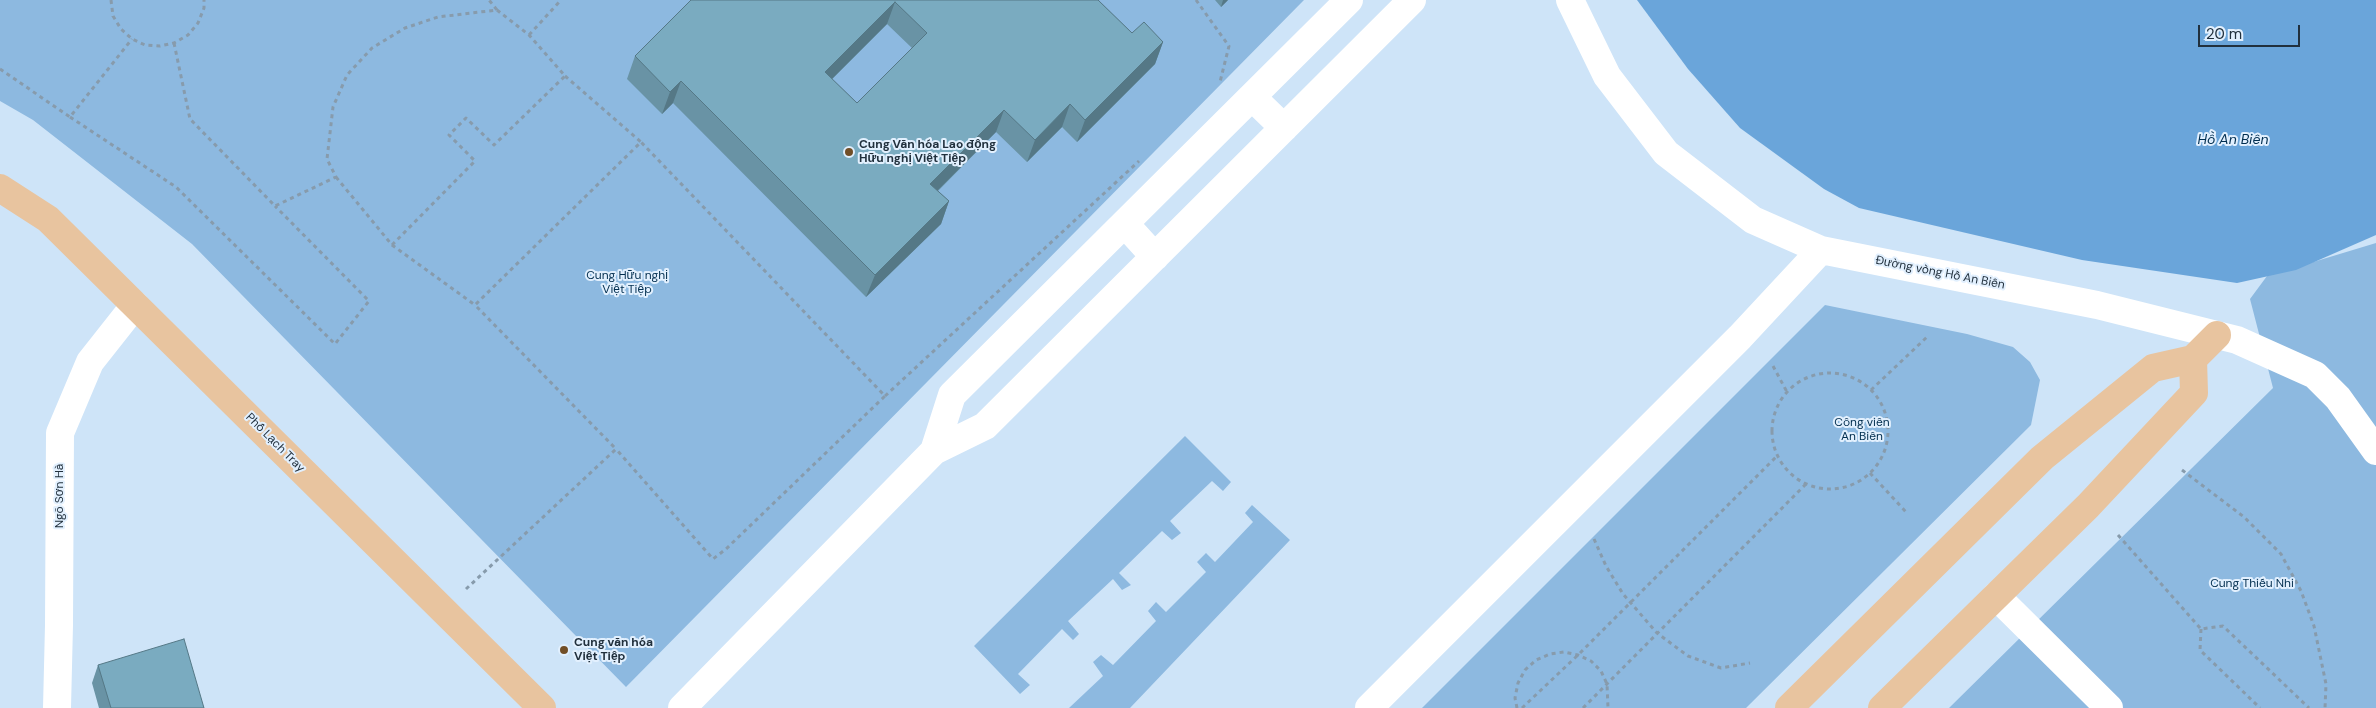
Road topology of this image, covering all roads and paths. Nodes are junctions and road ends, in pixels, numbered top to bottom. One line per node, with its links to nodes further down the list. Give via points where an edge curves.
1 (111, 0): 11 (path, via 113,16)
2 (204, 0): 12 (path, via 198,23 188,35)
3 (489, 0): 9 (path)
4 (561, 0): 10 (path)
5 (1196, 0): 15 (path, via 1229,46)
6 (1349, 0): 16 (street)
7 (1412, 0): 18 (street)
8 (1570, 0): 26 (street, Đường vòng Hồ An Biên, via 1606,76 1666,152 1753,220)
9 (497, 10): 10 (path); 21 (path, via 438,17 405,28 372,48 347,76 333,107 328,159)
10 (529, 35): 14 (path)
11 (132, 39): 12 (path, via 145,45); 17 (path)
12 (174, 43): 23 (path, via 190,119)
13 (0, 69): 17 (path)
14 (565, 76): 19 (path); 25 (path, via 494,146 466,118 449,135 475,161)
15 (1218, 87)
16 (1252, 97): 18 (street); 24 (street)
17 (70, 117): 23 (path, via 176,187 335,344 369,301)
18 (1284, 128): 27 (street)
19 (641, 142): 29 (path); 36 (path)
20 (1146, 154): 36 (path)
21 (336, 177): 23 (path); 25 (path)
22 (0, 188): 28 (main road, Phố Lạch Tray, via 48,219)
23 (275, 206)
24 (1125, 224): 27 (street); 38 (street, via 952,395)
25 (392, 245): 29 (path)
26 (1821, 250): 30 (street, Đường vòng Hồ An Biên, via 2097,306); 58 (street, via 1740,337)
27 (1155, 257): 38 (street, via 985,426)
28 (135, 305): 49 (main road, Phố Lạch Tray); 55 (street, Ngõ Sơn Hà, via 90,362 60,433)
29 (475, 305): 37 (path)
30 (2217, 335): 32 (main road); 39 (street, Đường vòng Hồ An Biên, via 2238,340 2315,375 2338,398)
31 (1928, 336): 34 (path)
32 (2193, 359): 47 (main road, via 2194,393 2088,506); 63 (main road, via 2153,368 2042,458)
33 (1773, 366): 35 (path)
34 (1871, 390): 35 (path, via 1856,379 1820,374 1802,380); 42 (path, via 1882,405 1888,423 1881,459)
35 (1787, 392): 40 (path, via 1776,408 1772,427)
36 (885, 396): 37 (path, via 713,559)
37 (616, 449): 49 (path)
38 (934, 451): 57 (street)
39 (2376, 451)
40 (1778, 455): 43 (path, via 1782,465); 48 (path)
41 (2182, 470): 68 (path, via 2244,517 2281,554 2301,591 2314,626 2326,684)
42 (1870, 473): 43 (path, via 1853,485 1834,489 1814,488); 44 (path)
43 (1806, 484): 51 (path)
44 (1906, 512)
45 (2118, 535): 50 (path)
46 (1594, 539): 48 (path, via 1606,566)
47 (1996, 596): 64 (main road); 65 (street)
48 (1631, 602): 51 (path); 52 (path)
49 (444, 610): 56 (main road, Phố Lạch Tray)
50 (2201, 629): 66 (path, via 2200,650); 67 (path, via 2223,626)
51 (1657, 633): 53 (path, via 1688,656 1721,668); 54 (path)
52 (1578, 655): 54 (path, via 1601,671); 59 (path, via 1564,652 1536,660 1518,683); 60 (path)
53 (1750, 663)
54 (1607, 684): 61 (path); 62 (path)
55 (57, 708)
56 (542, 708)
57 (682, 708)
58 (1369, 708)
59 (1517, 708)
60 (1522, 708)
61 (1583, 708)
62 (1608, 708)
63 (1789, 708)
64 (1882, 708)
65 (2109, 708)
66 (2260, 708)
67 (2309, 708)
68 (2325, 708)

